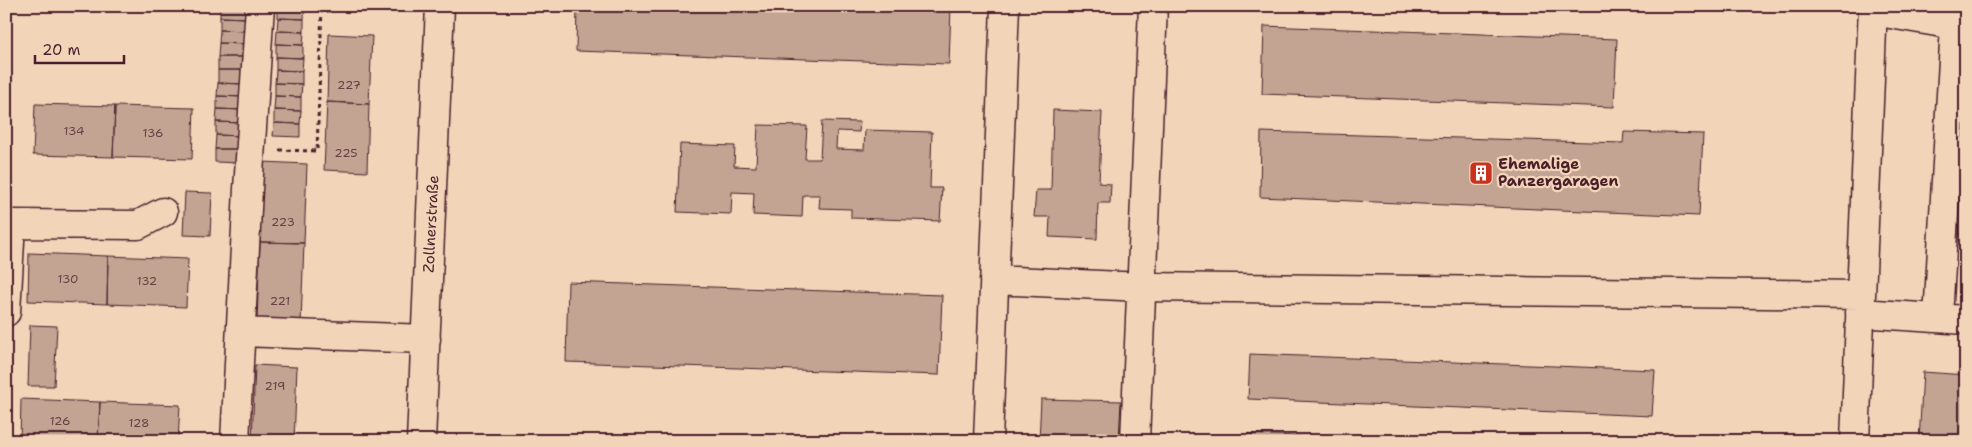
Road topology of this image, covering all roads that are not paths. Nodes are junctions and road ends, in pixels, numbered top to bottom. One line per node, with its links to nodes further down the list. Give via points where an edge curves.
1 (260, 6): 15 (street)
2 (440, 6): 16 (street, Zollnerstraße)
3 (1005, 6): 9 (street)
4 (1153, 6): 10 (street)
5 (1873, 9): 6 (street); 11 (street)
6 (1960, 26): 13 (street)
7 (163, 212): 8 (street, via 138,225)
8 (9, 224): 12 (street)
9 (994, 280): 10 (street); 19 (street)
10 (1142, 287): 11 (street); 20 (street)
11 (1860, 304): 13 (street); 21 (street)
12 (6, 312)
13 (1938, 318): 14 (street)
14 (1966, 320)
15 (241, 332): 16 (street); 17 (street)
16 (426, 338): 18 (street, Zollnerstraße)
17 (235, 441)
18 (421, 441)
19 (988, 441)
20 (1135, 441)
21 (1855, 441)

